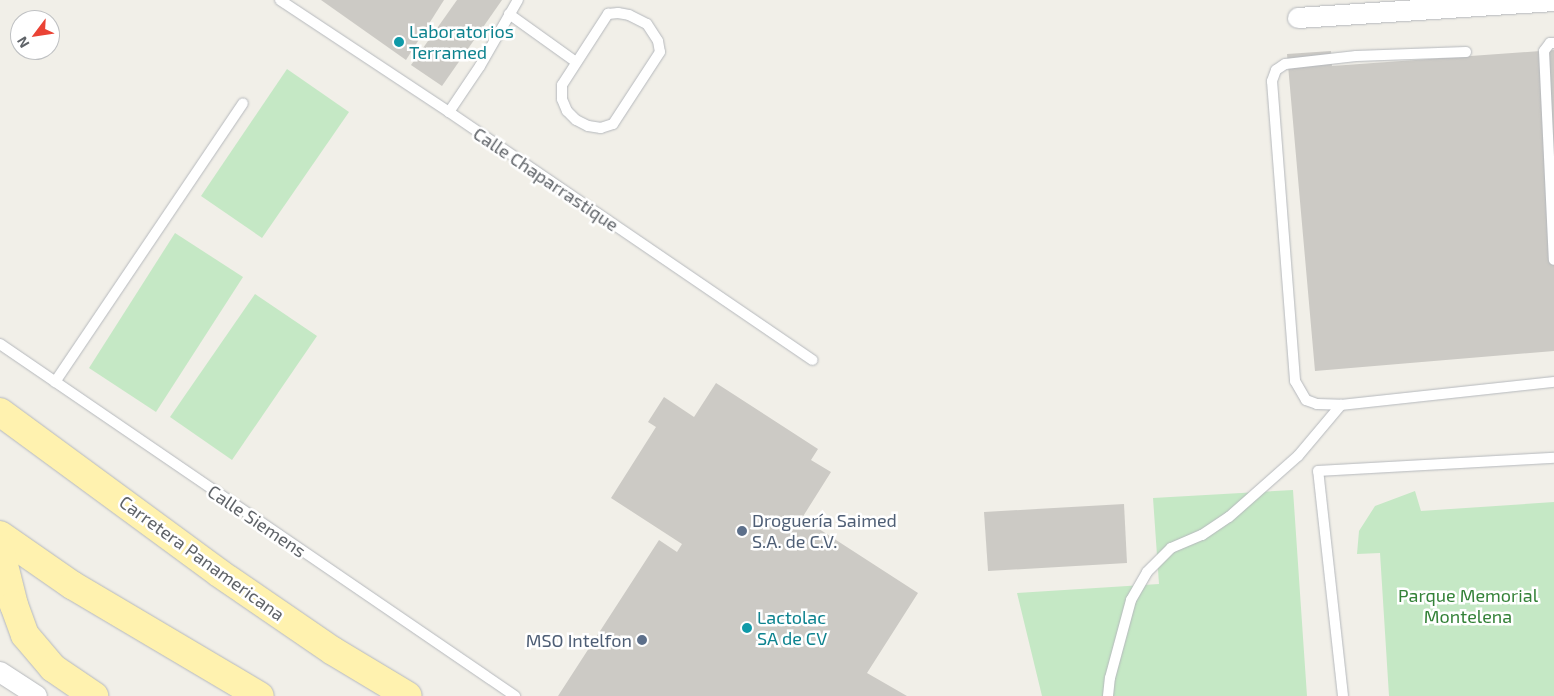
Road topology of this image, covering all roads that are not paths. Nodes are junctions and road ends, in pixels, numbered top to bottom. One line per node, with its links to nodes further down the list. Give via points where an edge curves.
1 (280, 0): 10 (lane, Calle Chaparrastique)
2 (518, 0): 4 (lane)
3 (1554, 1): 5 (street)
4 (509, 14): 8 (lane); 10 (lane)
5 (1298, 18)
6 (1554, 43): 11 (lane, via 1544,51)
7 (1466, 52): 16 (lane, via 1356,56 1285,64 1276,70 1272,81 1295,382 1306,400 1317,404)
8 (576, 62): 8 (lane, via 562,85 562,98 567,111 576,120 601,128 614,124 660,52 656,37 647,24 629,14 608,14)
9 (243, 103): 14 (lane)
10 (449, 112): 13 (lane, Calle Chaparrastique)
11 (1554, 260)
12 (0, 344): 14 (lane, Calle Siemens)
13 (812, 360)
14 (55, 382): 26 (lane, Calle Siemens)
15 (1554, 382): 16 (lane)
16 (1341, 404): 27 (lane, via 1298,456 1229,517 1202,535 1171,548 1147,572 1131,600)
17 (0, 412): 25 (main road, Carretera Panamericana, via 219,573 333,651)
18 (1554, 458): 28 (lane, via 1318,471)
19 (0, 536): 24 (main road, via 72,585)
20 (0, 550): 23 (main road, via 25,635 53,668)
21 (0, 672): 22 (street)
22 (37, 696)
23 (94, 696)
24 (260, 696)
25 (408, 696)
26 (515, 696)
27 (1108, 696)
28 (1343, 696)

